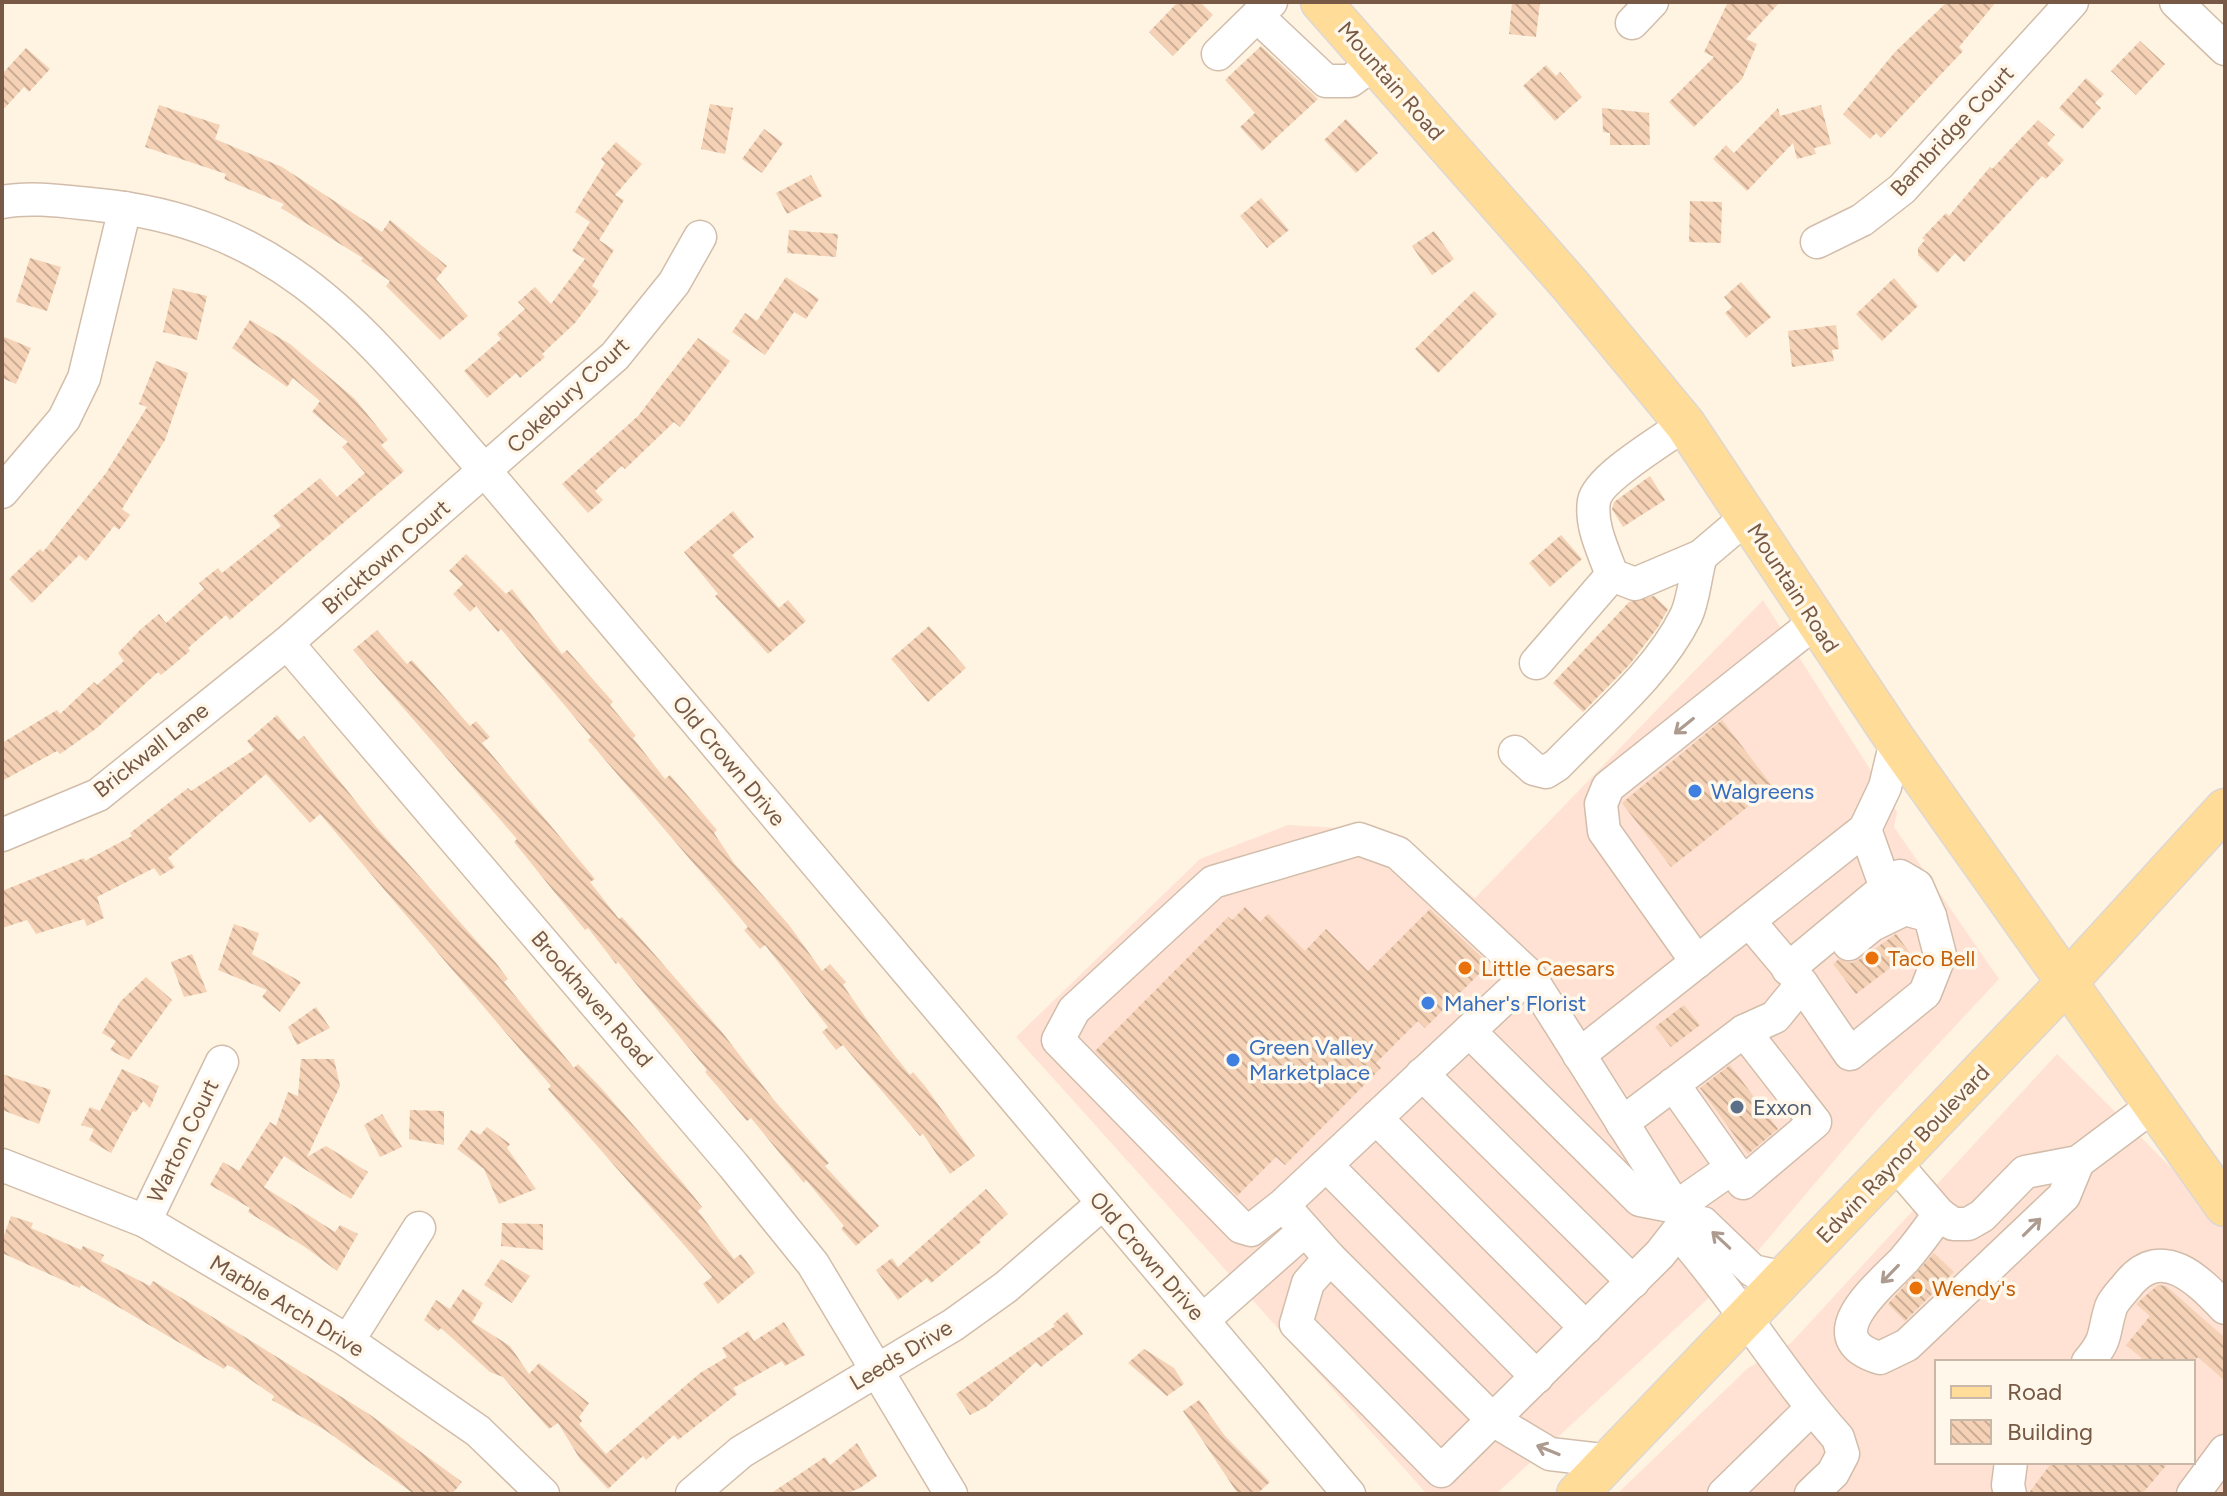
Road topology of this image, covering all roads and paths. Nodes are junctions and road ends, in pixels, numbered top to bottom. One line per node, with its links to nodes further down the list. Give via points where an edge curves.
1 (2072, 2): 12 (street, Bambridge Court, via 1902,189 1862,220)
2 (2176, 2): 5 (street)
3 (1264, 9): 6 (street); 7 (street)
4 (1331, 12): 7 (street); 8 (main road, Mountain Road)
5 (2225, 49)
6 (1218, 54)
7 (1304, 59): 8 (street, via 1326,81 1350,81)
8 (1375, 63): 13 (main road, Mountain Road)
9 (2, 202): 10 (street, Old Crown Drive)
10 (125, 208): 14 (street, Old Crown Drive, via 215,229 287,267 365,334); 15 (street, via 84,378 64,419)
11 (700, 237): 14 (street, Cokebury Court, via 674,283 615,356)
12 (1817, 242)
13 (1685, 424): 16 (main road, Mountain Road); 18 (street, via 1604,483 1594,499 1595,527)
14 (486, 472): 20 (street, Bricktown Court); 48 (street, Old Crown Drive)
15 (2, 492)
16 (1747, 517): 17 (street); 19 (main road, Mountain Road)
17 (1701, 556): 18 (street, via 1635,584); 23 (street, via 1688,612 1652,665 1546,772)
18 (1612, 575): 21 (street)
19 (1814, 623): 22 (main road, Mountain Road); 30 (street, one-way to 30, via 1608,787 1601,804 1604,831)
20 (287, 643): 26 (street, Brickwall Lane, via 98,795); 66 (street, Brookhaven Road, via 733,1165 813,1264)
21 (1536, 663)
22 (1896, 741): 25 (street, via 1885,787); 33 (main road, Mountain Road)
23 (1515, 752)
24 (2225, 809): 33 (main road, Edwin Raynor Boulevard)
25 (1865, 829): 27 (street); 29 (street)
26 (2, 835)
27 (1886, 888): 28 (street, via 1900,876 1917,886); 32 (street)
28 (1930, 916): 32 (street, via 1905,909); 32 (street, via 1940,955 1925,993 1850,1054)
29 (1749, 921): 30 (street); 32 (street)
30 (1697, 962): 36 (street)
31 (1529, 975): 34 (street); 36 (street); 49 (street, via 1398,853 1359,839 1213,882 1074,1010 1058,1040 1241,1227 1262,1225)
32 (1795, 977): 35 (street, via 1775,1017)
33 (2067, 982): 40 (main road, Mountain Road); 44 (main road, Edwin Raynor Boulevard)
34 (1469, 1031): 38 (street); 51 (street, via 1640,1200)
35 (1744, 1031): 39 (street); 47 (street, via 1815,1122 1743,1183)
36 (1579, 1055): 42 (street)
37 (222, 1062): 53 (street, Warton Court)
38 (1422, 1074): 41 (street); 59 (street)
39 (1673, 1084): 42 (street); 47 (street)
40 (2154, 1105): 43 (street); 50 (main road, Mountain Road)
41 (1376, 1118): 46 (street); 63 (street)
42 (1622, 1123): 51 (street)
43 (2078, 1162): 52 (street, via 2025,1172 1968,1224); 57 (street, one-way to 43, via 2064,1196)
44 (1895, 1163): 52 (street); 58 (main road, Edwin Raynor Boulevard)
45 (2, 1165): 53 (street, Marble Arch Drive)
46 (1326, 1165): 49 (street); 67 (street)
47 (1732, 1168): 51 (street)
48 (1102, 1204): 61 (street, Old Crown Drive); 66 (street, Leeds Drive, via 1006,1287)
49 (1283, 1205): 55 (street)
50 (2225, 1206)
51 (1681, 1214): 58 (street, one-way to 51, via 1753,1271 1703,1223); 59 (street); 62 (street, via 1683,1238 1725,1286)
52 (1946, 1219): 57 (street); 57 (street, one-way to 57, via 1859,1306 1851,1330 1857,1345 1880,1358 1895,1354)
53 (145, 1221): 64 (street, Marble Arch Drive)
54 (419, 1228): 64 (street)
55 (1305, 1230): 56 (street); 61 (street)
56 (1330, 1258): 69 (street); 69 (street, via 1308,1283 1296,1324 1441,1471)
57 (1991, 1267)
58 (1785, 1278): 62 (main road, Edwin Raynor Boulevard)
59 (1633, 1282): 63 (street)
60 (2225, 1308): 65 (street, via 2195,1277 2172,1265 2150,1266 2112,1305 2106,1340)
61 (1203, 1320): 76 (street, Old Crown Drive)
62 (1746, 1320): 68 (street); 71 (main road, Edwin Raynor Boulevard)
63 (1586, 1328): 67 (street)
64 (348, 1341): 73 (street, Marble Arch Drive, via 478,1431)
65 (2090, 1360)
66 (877, 1370): 74 (street, Leeds Drive, via 741,1452); 75 (street, Brookhaven Road)
67 (1537, 1377): 69 (street)
68 (1812, 1408): 78 (street); 79 (street, via 1838,1438 1843,1454 1833,1473)
69 (1493, 1420): 71 (street, one-way to 69, via 1550,1454)
70 (2225, 1451): 81 (street)
71 (1610, 1461): 77 (main road, Edwin Raynor Boulevard)
72 (2011, 1464): 80 (street)
73 (543, 1494)
74 (692, 1494)
75 (951, 1494)
76 (1349, 1494)
77 (1577, 1494)
78 (1724, 1494)
79 (1811, 1494)
80 (2010, 1494)
81 (2193, 1494)

